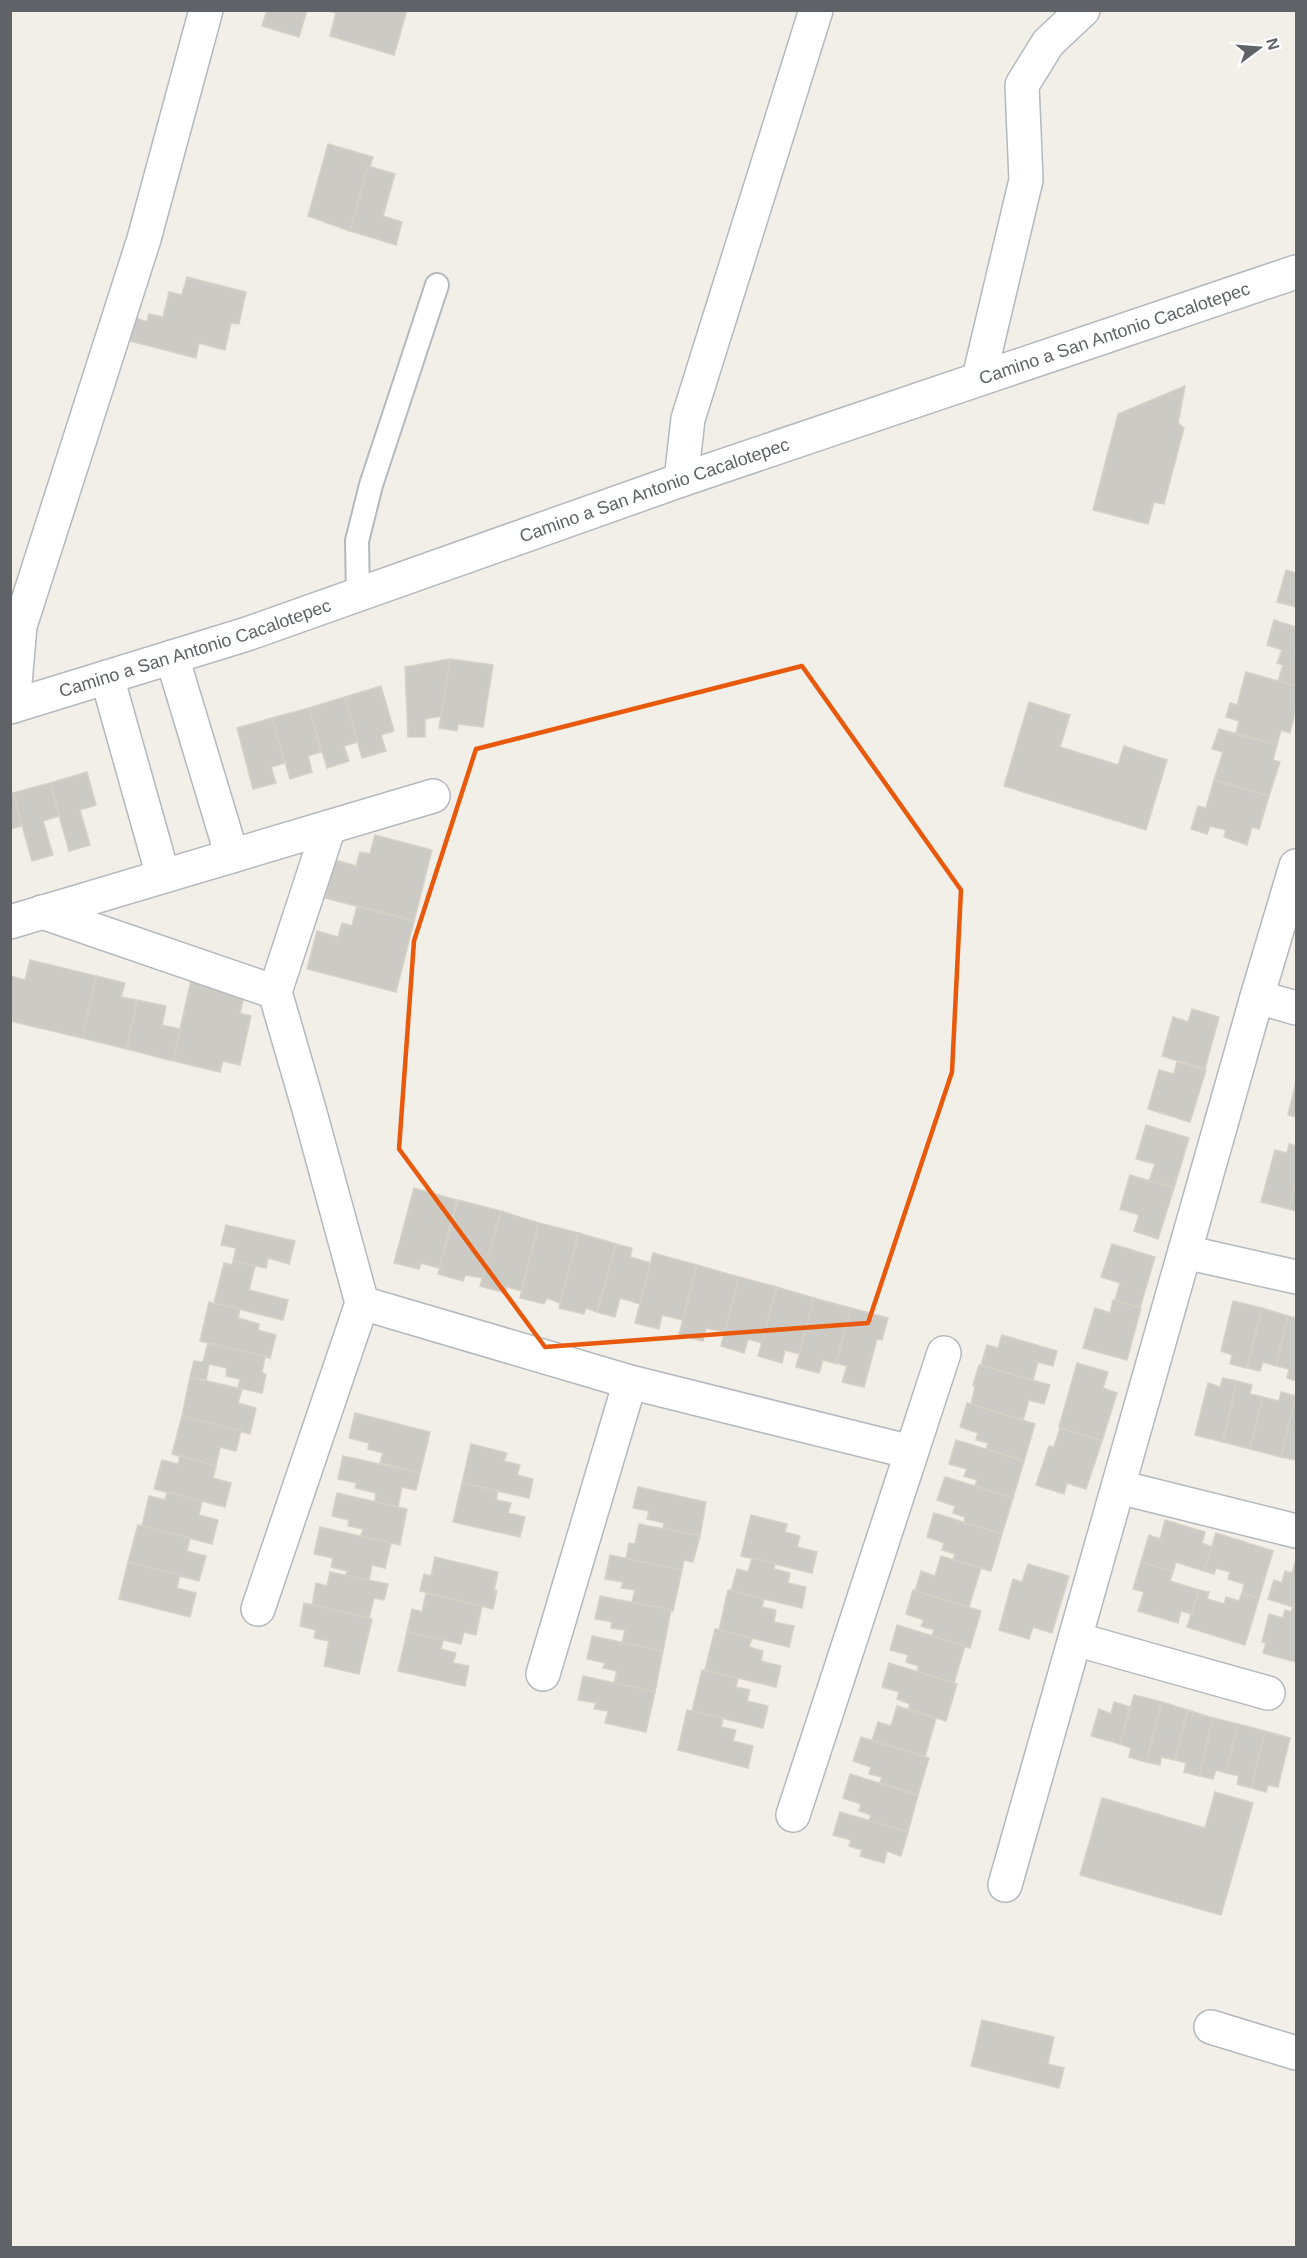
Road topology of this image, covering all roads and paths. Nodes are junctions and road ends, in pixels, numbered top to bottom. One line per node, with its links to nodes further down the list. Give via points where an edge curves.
1 (206, 10): 11 (street, via 144,239 20,626)
2 (816, 10): 7 (street, via 688,419)
3 (1083, 10): 6 (street, via 1047,43 1022,85 1026,180)
4 (1296, 272): 6 (street, Camino a San Antonio Cacalotepec)
5 (437, 285): 8 (lane, via 371,485 357,541)
6 (979, 378): 7 (street, Camino a San Antonio Cacalotepec)
7 (681, 480): 8 (street, Camino a San Antonio Cacalotepec)
8 (358, 595): 9 (street, Camino a San Antonio Cacalotepec)
9 (172, 657): 10 (street, Camino a San Antonio Cacalotepec); 14 (street)
10 (107, 677): 11 (street, Camino a San Antonio Cacalotepec); 16 (street)
11 (12, 706)
12 (433, 796): 13 (street)
13 (329, 827): 14 (street); 19 (street)
14 (232, 856): 16 (street)
15 (1296, 866): 20 (street)
16 (163, 876): 17 (street)
17 (42, 912): 18 (street); 19 (street)
18 (10, 922)
19 (275, 992): 24 (street)
20 (1257, 997): 21 (street); 22 (street)
21 (1296, 1008)
22 (1185, 1252): 23 (street); 28 (street)
23 (1296, 1278)
24 (362, 1303): 26 (street); 30 (street)
25 (944, 1353): 27 (street)
26 (630, 1382): 27 (street); 32 (street)
27 (911, 1452): 34 (street)
28 (1119, 1488): 29 (street); 31 (street)
29 (1296, 1531)
30 (258, 1609)
31 (1075, 1639): 33 (street); 35 (street)
32 (543, 1674)
33 (1268, 1693)
34 (793, 1815)
35 (1005, 1885)
36 (1211, 2028): 37 (street)
37 (1296, 2053)

